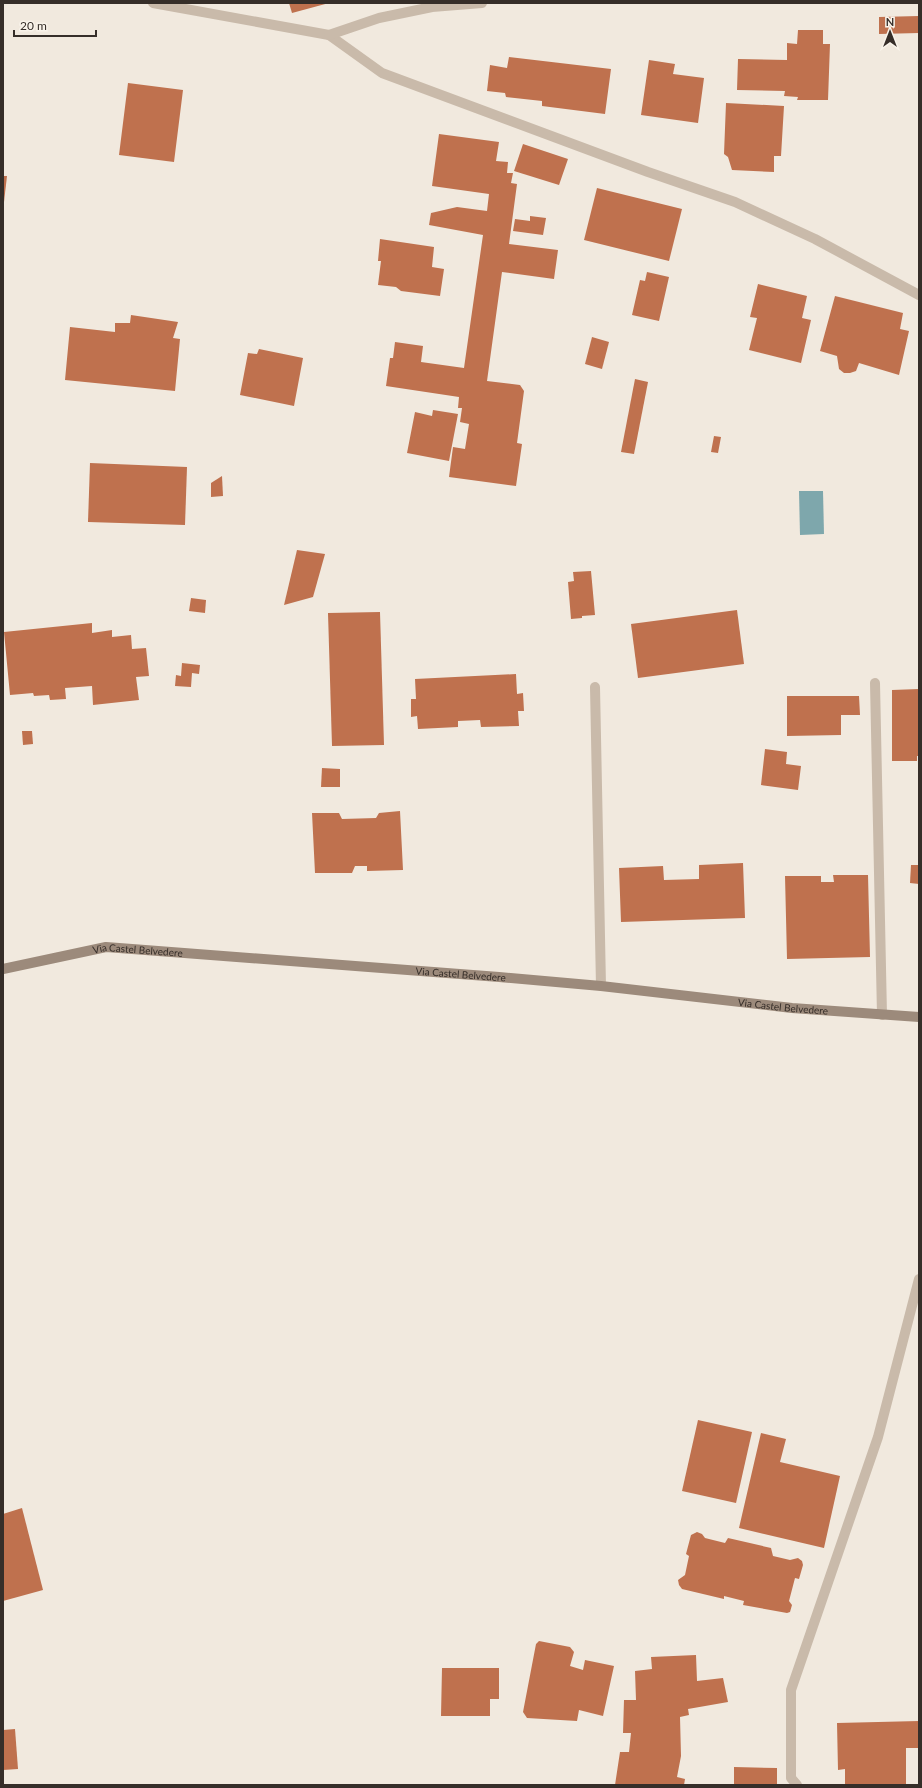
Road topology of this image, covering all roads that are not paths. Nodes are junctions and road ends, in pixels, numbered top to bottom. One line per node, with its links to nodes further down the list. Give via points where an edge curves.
1 (154, 3): 3 (street)
2 (482, 3): 3 (street, via 432,7 387,16)
3 (329, 35): 4 (street, via 382,73 735,202 836,249)
4 (919, 295)
5 (875, 683): 9 (street)
6 (595, 687): 8 (street)
7 (3, 969): 8 (street, Via Castel Belvedere, via 106,947)
8 (601, 986): 9 (street, Via Castel Belvedere, via 792,1008)
9 (882, 1015): 10 (street, Via Castel Belvedere)
10 (919, 1017)
11 (919, 1279): 12 (street, via 878,1437 791,1690 791,1778)
12 (797, 1785)

